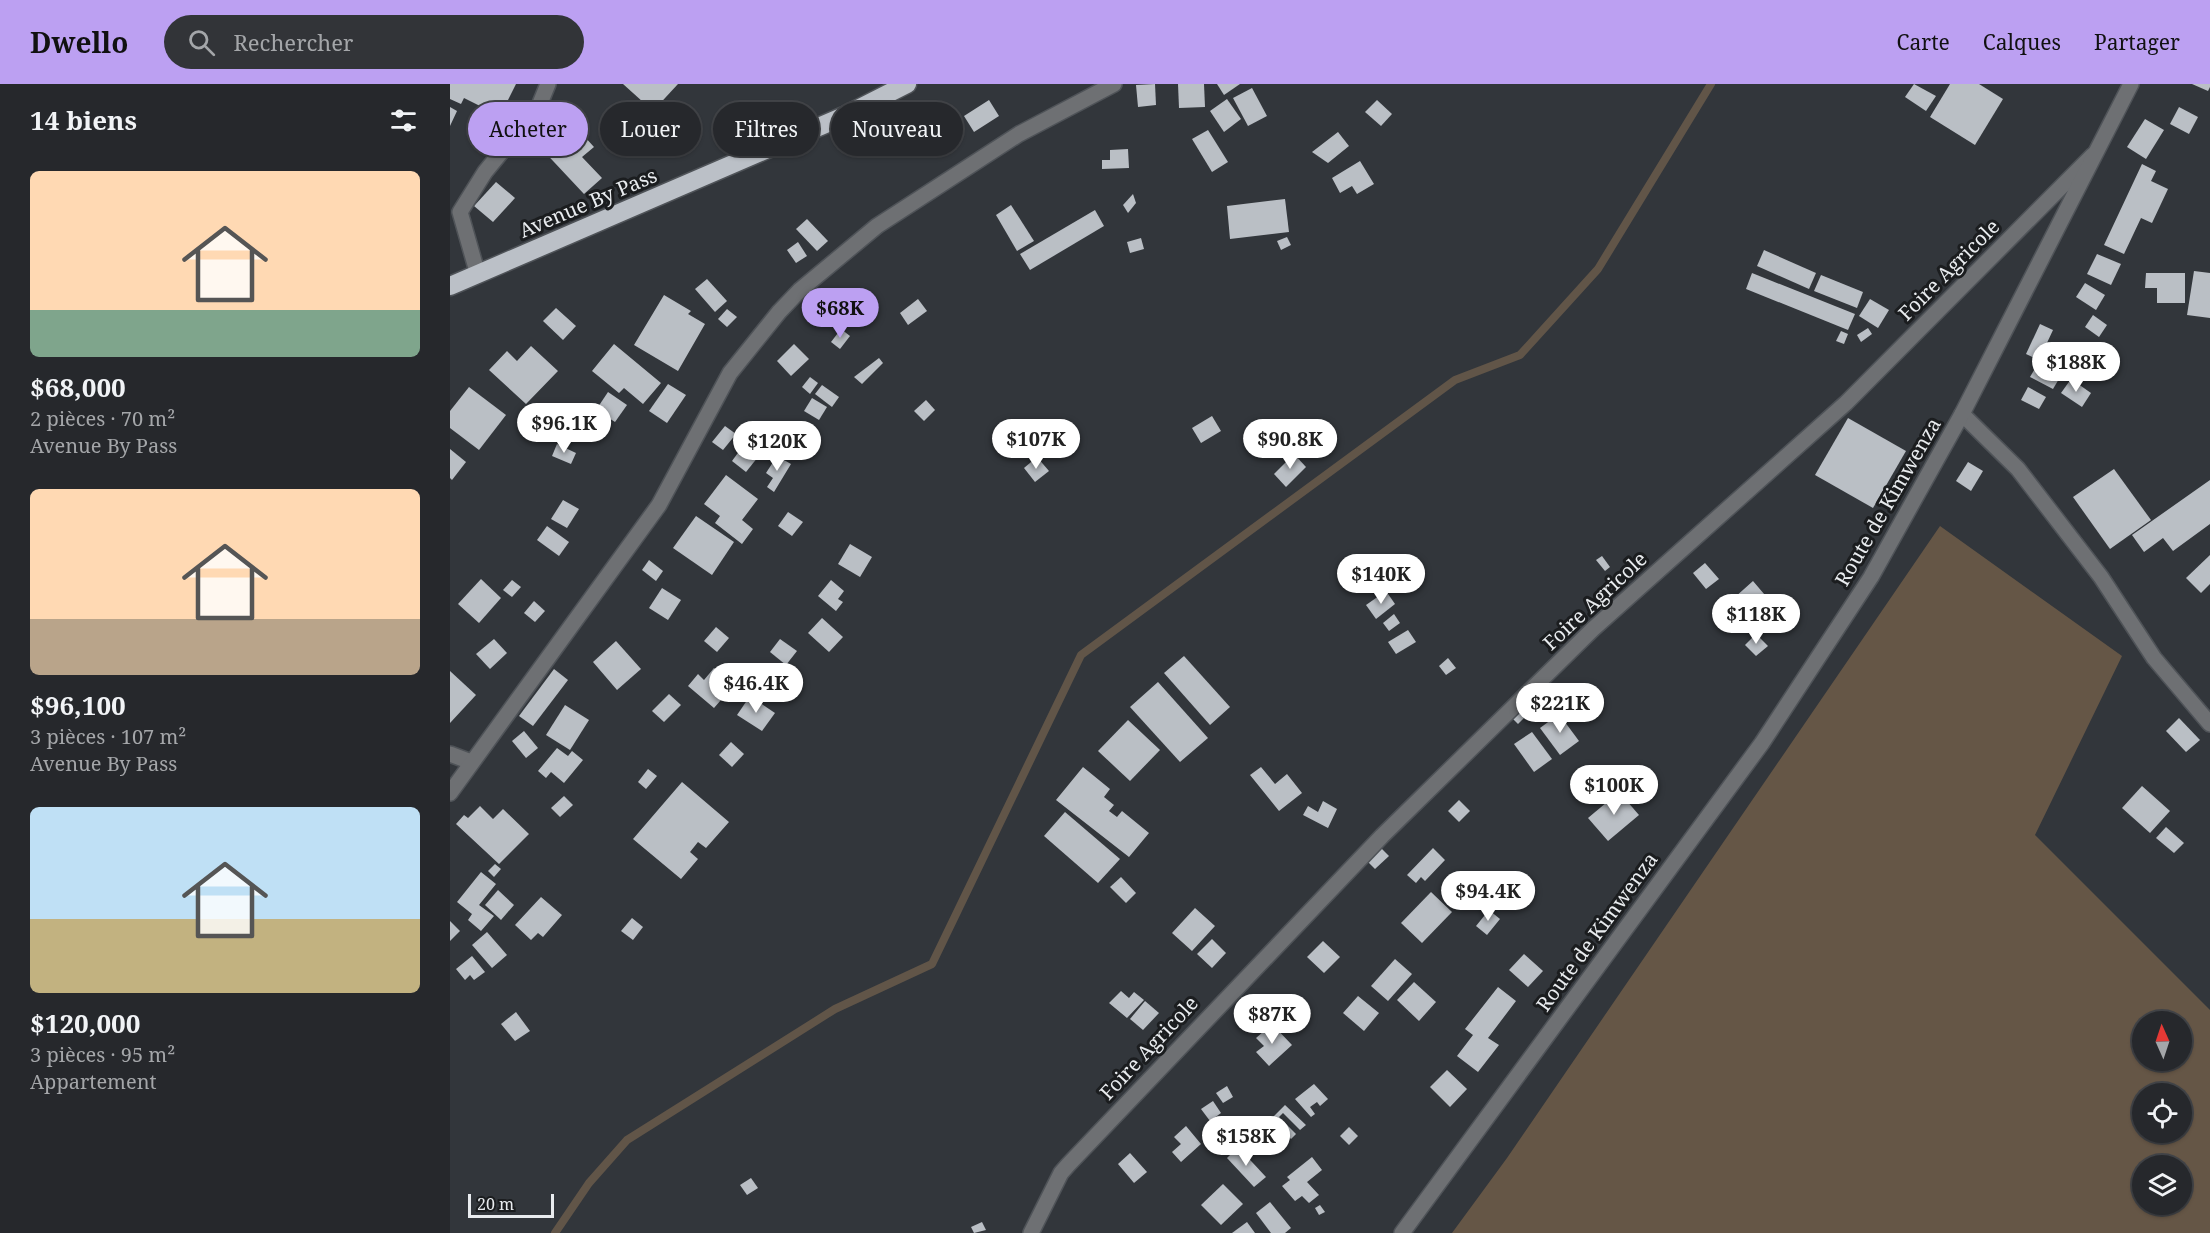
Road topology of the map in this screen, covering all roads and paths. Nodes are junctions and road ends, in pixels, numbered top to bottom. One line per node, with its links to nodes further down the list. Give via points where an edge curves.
1 (548, 84): 6 (street, via 539,106 484,172 460,212)
2 (907, 84): 6 (highway, Avenue By Pass, via 844,116)
3 (1114, 84): 11 (street, via 1019,134 877,226 779,312 730,373 659,505)
4 (2131, 84): 5 (street, Route de Kimwenza)
5 (2093, 155): 8 (street, Route de Kimwenza); 13 (street, Foire Agricole, via 1846,402 1593,629 1382,836 1060,1173)
6 (478, 275): 7 (highway, Avenue By Pass)
7 (450, 286)
8 (1962, 414): 9 (street, via 2018,469 2102,577 2154,658); 14 (street, Route de Kimwenza, via 1871,577 1762,743)
9 (2210, 724)
10 (450, 754): 11 (street)
11 (471, 762): 12 (street)
12 (450, 793)
13 (1031, 1233)
14 (1402, 1233)

